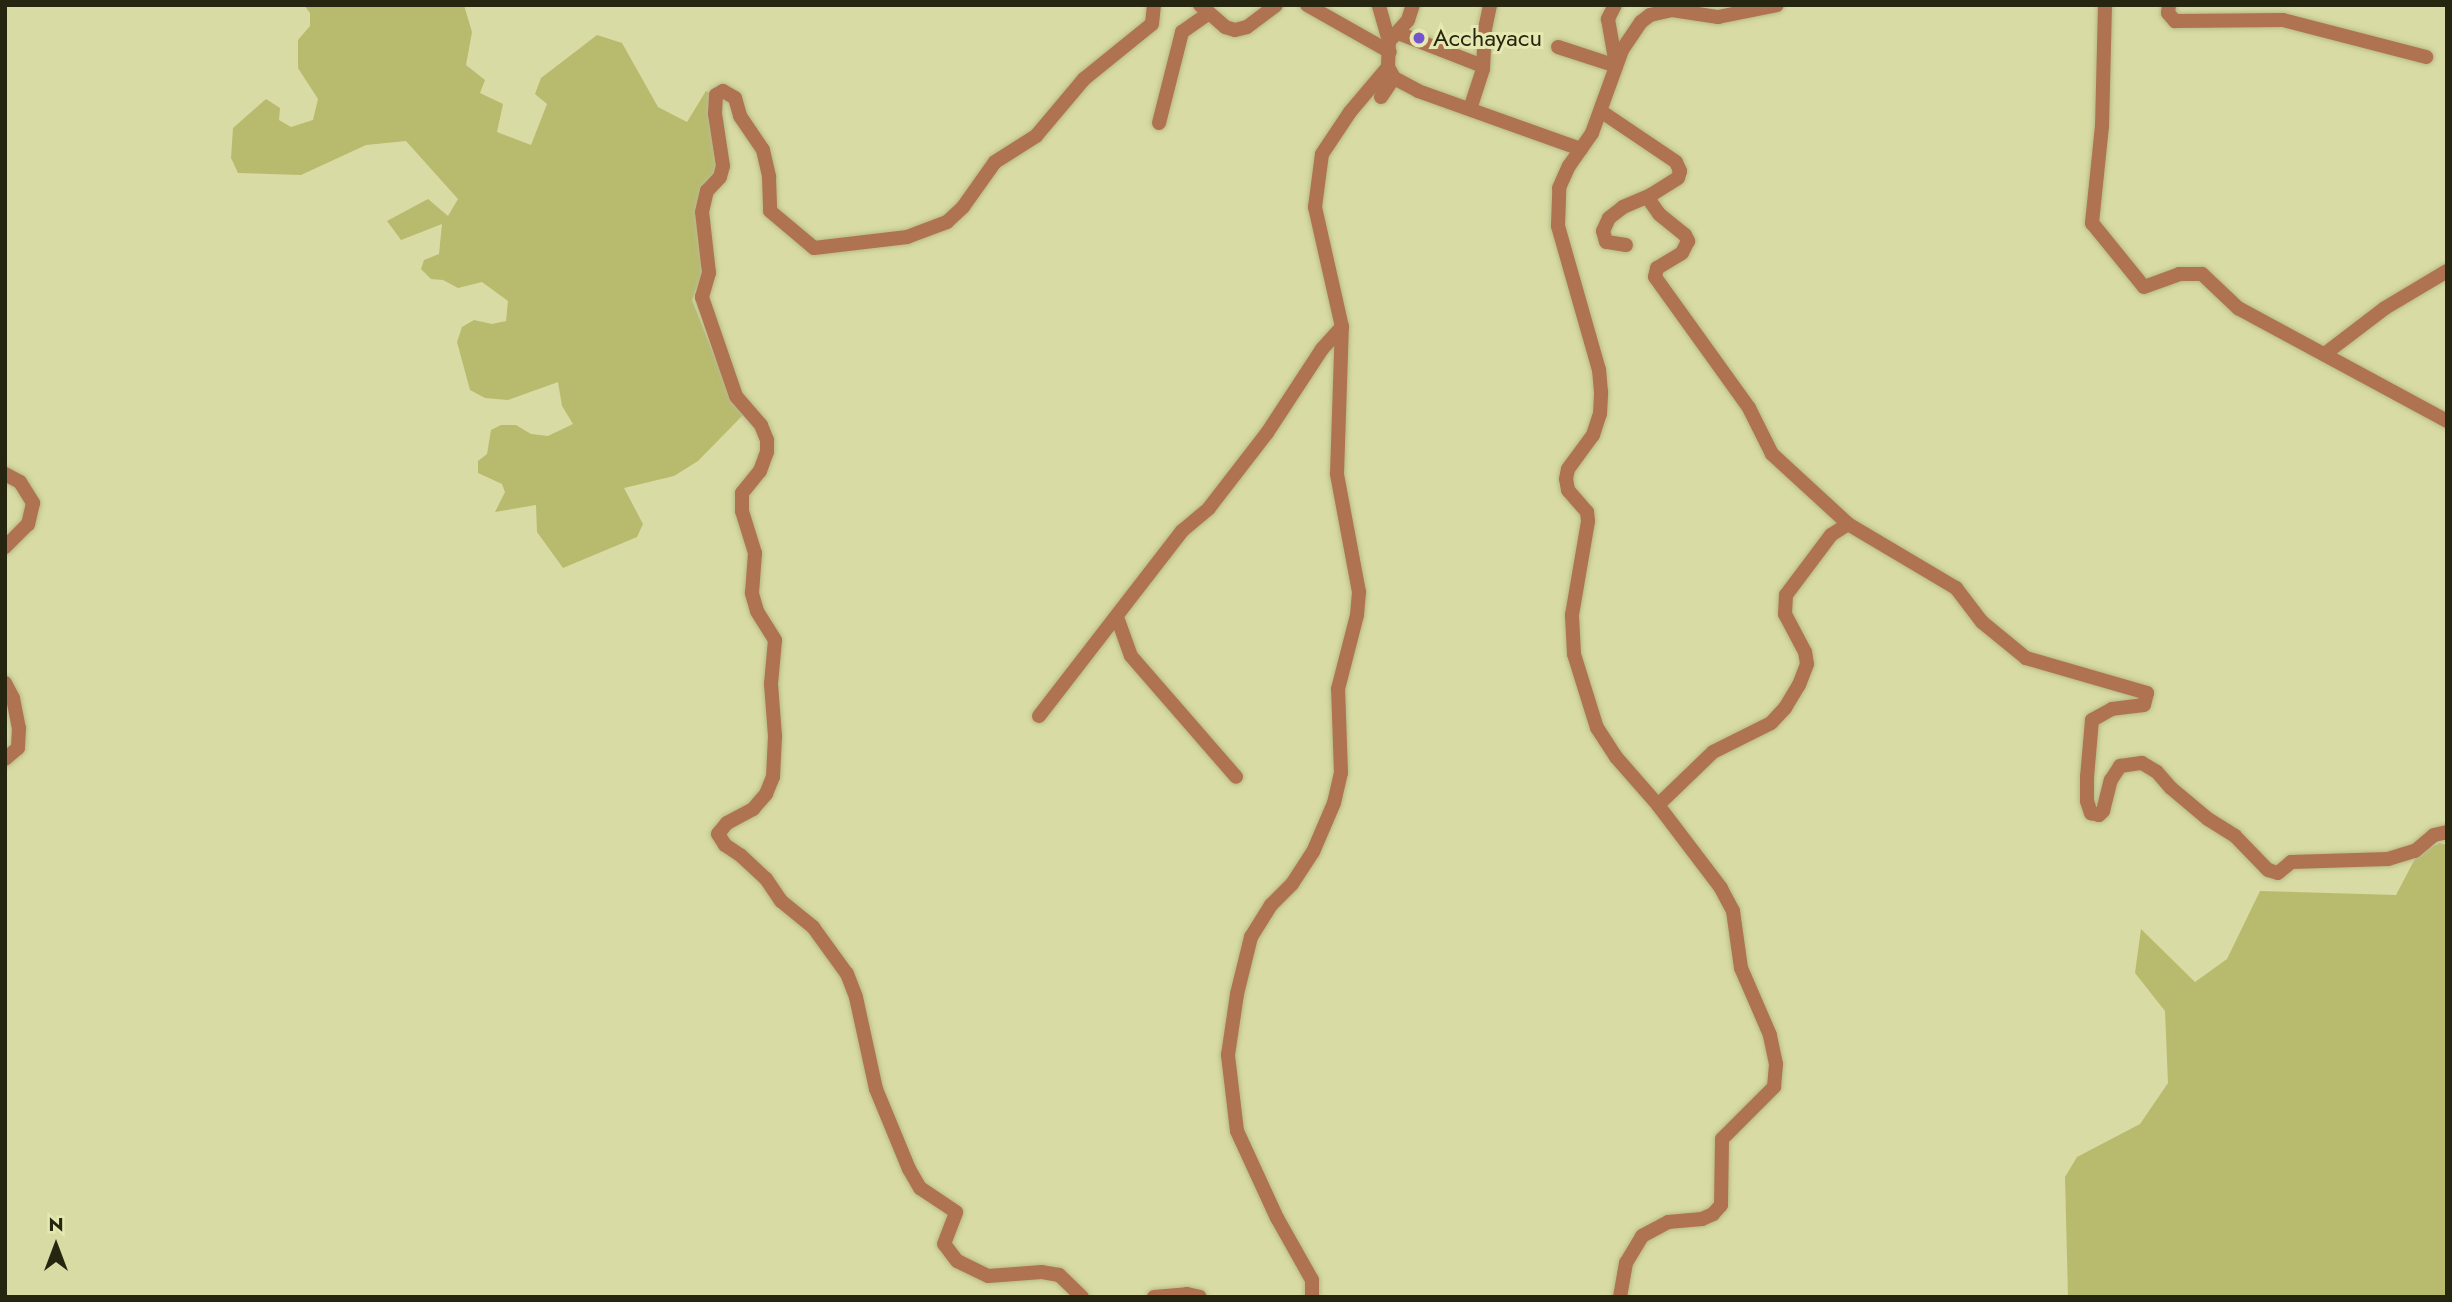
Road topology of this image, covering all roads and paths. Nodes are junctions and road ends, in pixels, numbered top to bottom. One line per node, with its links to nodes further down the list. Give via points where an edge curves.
1 (1154, 5): 38 (street, via 1152,24 1084,79 1036,136 995,162 947,222 907,237 814,247 770,211 764,150 740,116 735,98 723,91 716,95 715,114 723,166 707,191 702,212 709,273 702,297 736,396 761,425 767,440 760,471 742,493 742,511 755,553 752,593 775,640 773,777 753,808 718,834 781,901 813,927 847,974 876,1089 909,1169 920,1188 956,1212 944,1244 957,1261 988,1276 1059,1275)
2 (1276, 5): 11 (street, via 1247,27 1235,30)
3 (1307, 5): 13 (street)
4 (1379, 5): 13 (street)
5 (1413, 5): 13 (street)
6 (1490, 5): 18 (street, via 1483,69)
7 (1615, 5): 16 (street, via 1608,19)
8 (1777, 5): 16 (street, via 1718,18 1672,10 1650,15 1628,37)
9 (2105, 5): 26 (street, via 2102,125 2092,223 2144,286 2179,274 2202,274 2238,308)
10 (2169, 5): 14 (street, via 2168,13 2175,21 2283,20)
11 (1205, 9): 20 (street, via 1182,32)
12 (1558, 47): 16 (street)
13 (1392, 54): 15 (street); 17 (street); 18 (street, via 1418,91); 25 (street, via 1322,155 1315,207)
14 (2426, 57)
15 (1480, 65)
16 (1616, 66): 19 (street)
17 (1381, 97)
18 (1470, 109): 21 (street)
19 (1602, 112): 21 (street); 22 (street, via 1676,162 1678,178)
20 (1159, 123)
21 (1581, 149): 36 (street, via 1559,188 1558,226 1599,370 1601,392 1593,435 1567,469 1574,498 1587,512 1572,636 1597,728)
22 (1651, 195): 23 (street, via 1623,207 1606,224 1606,242); 29 (street, via 1658,214 1685,234 1688,242 1682,253 1657,268 1660,286 1749,408 1772,454)
23 (1626, 246)
24 (2447, 271): 26 (street, via 2385,308)
25 (1342, 327): 31 (street, via 1209,509 1182,531); 41 (street, via 1337,474 1359,592 1338,689 1341,773 1313,852 1292,884 1270,905 1251,937 1228,1055 1237,1131 1312,1280)
26 (2326, 353): 27 (street)
27 (2447, 421)
28 (5, 474): 30 (street, via 20,482 33,503 28,523)
29 (1848, 524): 36 (street, via 1831,535 1786,595 1785,614 1807,664 1786,708 1771,723 1713,752); 37 (street, via 1956,588 1982,622 2026,658 2147,693 2144,705 2112,709 2092,720 2087,777 2091,813 2103,811 2120,766 2142,764 2277,873 2291,862 2388,859 2415,851 2434,835)
30 (5, 547)
31 (1117, 617): 33 (street); 35 (street, via 1130,656)
32 (5, 682): 34 (street, via 19,728 18,748)
33 (1039, 716)
34 (5, 759)
35 (1236, 777)
36 (1658, 805): 42 (street, via 1721,888 1732,911 1741,968 1770,1035 1776,1064 1774,1087 1722,1139 1721,1205 1702,1219 1668,1222 1642,1236 1626,1263)
37 (2447, 832)
38 (1082, 1297)
39 (1154, 1297): 40 (street)
40 (1200, 1297)
41 (1312, 1297)
42 (1620, 1297)

